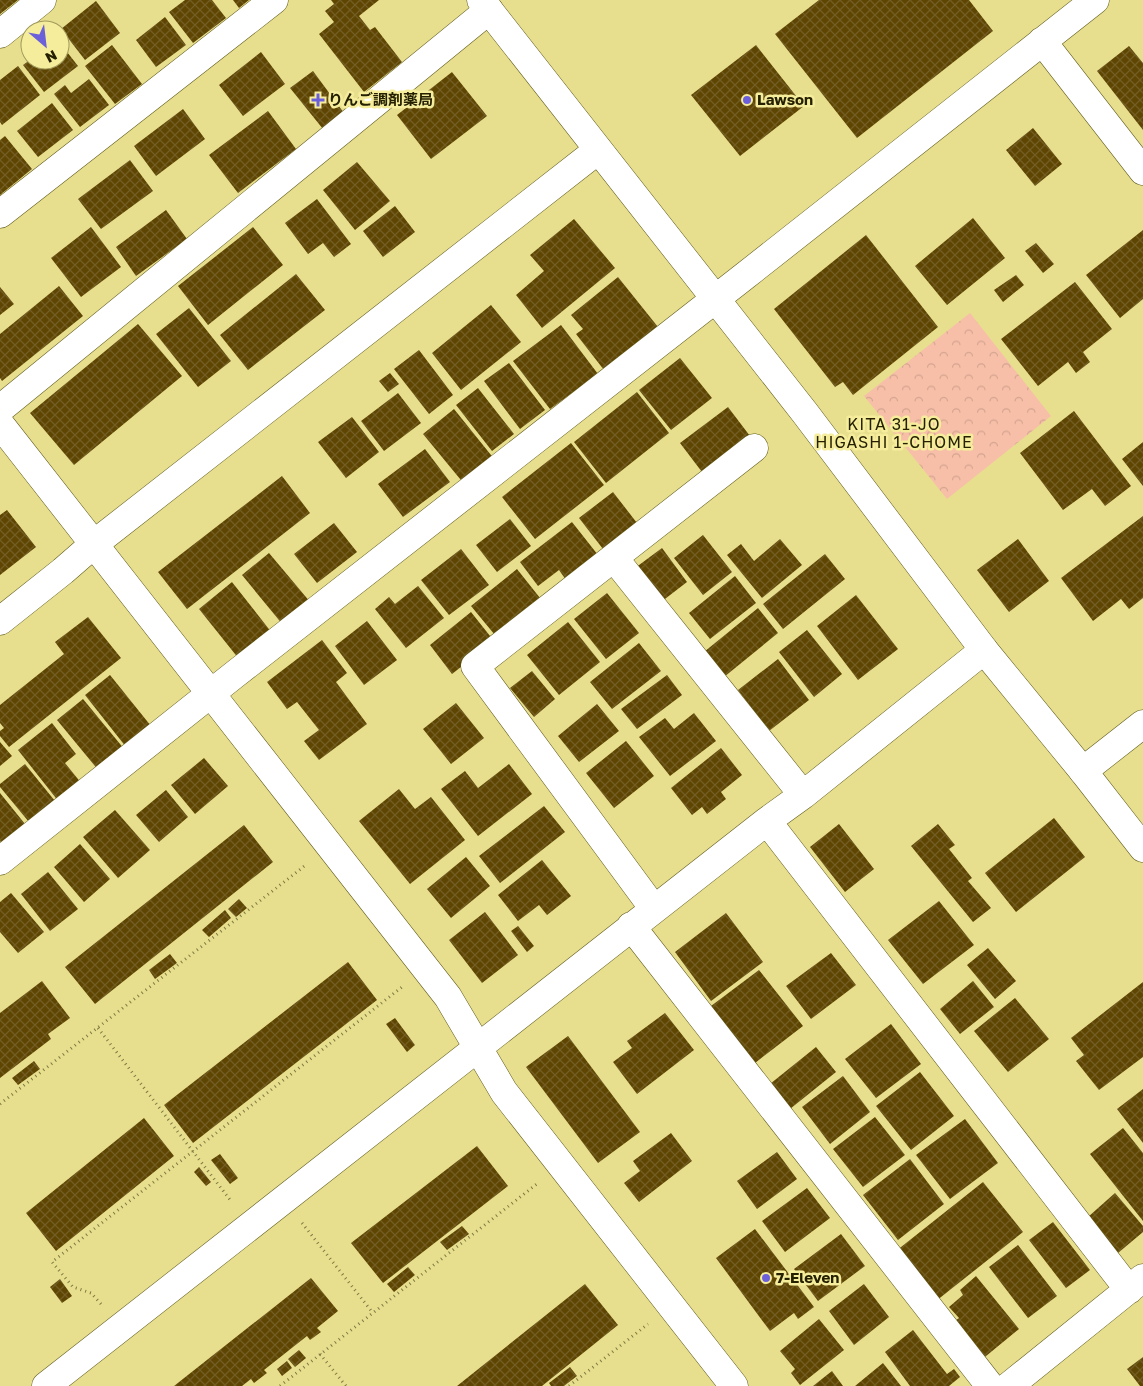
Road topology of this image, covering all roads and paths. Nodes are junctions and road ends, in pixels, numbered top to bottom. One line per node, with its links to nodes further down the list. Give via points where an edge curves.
1 (42, 0): 5 (street)
2 (274, 0): 9 (street)
3 (1095, 0): 6 (street)
4 (485, 5): 7 (street); 11 (street)
5 (0, 34)
6 (1042, 40): 8 (street); 10 (street)
7 (598, 150): 10 (street); 14 (street)
8 (1143, 171)
9 (0, 214)
10 (716, 299): 17 (street); 18 (street)
11 (0, 409)
12 (0, 424): 14 (street)
13 (754, 448): 15 (street)
14 (94, 544): 16 (street); 18 (street)
15 (614, 558): 21 (street); 26 (street, via 476,666)
16 (0, 621)
17 (984, 650): 20 (street); 21 (street)
18 (211, 694): 24 (street); 30 (street, via 448,997)
19 (1143, 724): 20 (street)
20 (1083, 771): 23 (street)
21 (803, 795): 22 (street)
22 (766, 821): 26 (street); 36 (street)
23 (1143, 848)
24 (0, 861)
25 (310, 862): 29 (path)
26 (654, 909): 27 (street)
27 (631, 926): 30 (street); 46 (street)
28 (406, 983): 32 (path)
29 (98, 1028): 31 (path); 32 (path)
30 (478, 1046): 41 (street); 45 (street, via 504,1092)
31 (0, 1104)
32 (193, 1151): 34 (path); 37 (path, via 52,1262 73,1287 91,1293)
33 (540, 1181): 38 (path)
34 (231, 1201)
35 (300, 1220): 38 (path)
36 (1136, 1284): 47 (street)
37 (100, 1304)
38 (372, 1312): 40 (path)
39 (651, 1322): 44 (path)
40 (320, 1354): 42 (path); 43 (path)
41 (46, 1386)
42 (280, 1386)
43 (346, 1386)
44 (570, 1386)
45 (734, 1386)
46 (990, 1386)
47 (1009, 1386)

